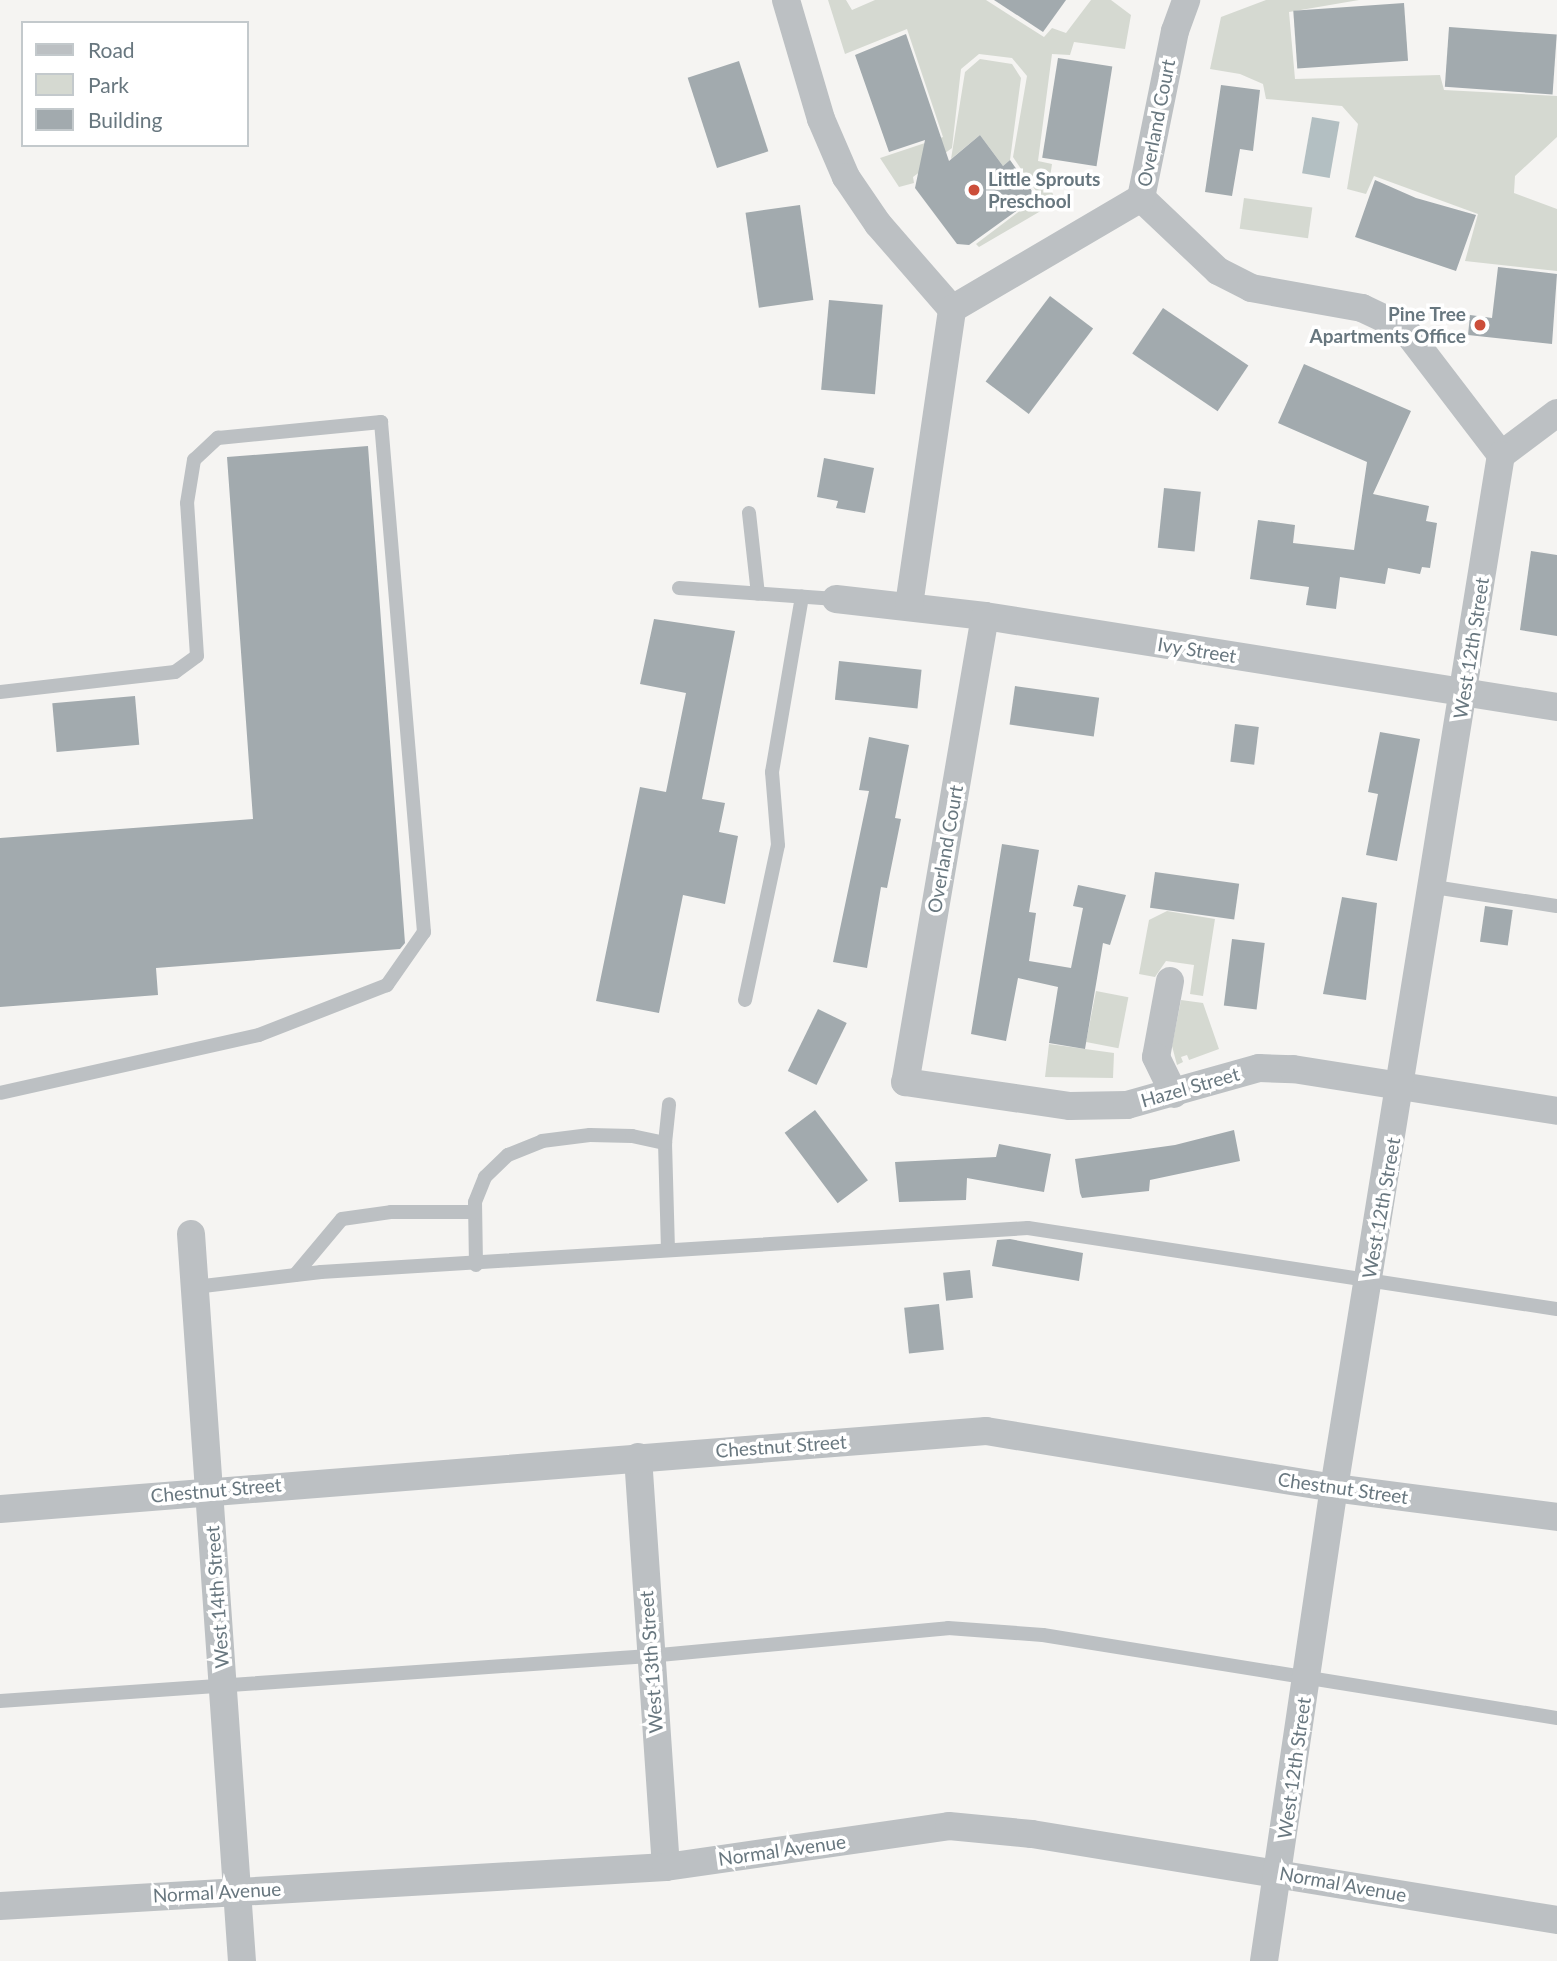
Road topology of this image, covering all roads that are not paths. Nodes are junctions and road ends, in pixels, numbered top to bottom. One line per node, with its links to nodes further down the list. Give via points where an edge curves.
1 (786, 0): 4 (street, via 821,119 846,177 878,223)
2 (1186, 0): 3 (street, Overland Court, via 1175,31)
3 (1142, 198): 4 (street, Overland Court); 6 (street, via 1218,271 1251,288 1362,308 1404,328)
4 (952, 309): 12 (street)
5 (1557, 413): 6 (street)
6 (1501, 455): 15 (street, West 12th Street)
7 (748, 513): 9 (lane)
8 (679, 588): 9 (lane)
9 (758, 594): 10 (lane)
10 (802, 597): 11 (lane); 20 (lane, via 772,772 778,845)
11 (836, 599): 12 (street, Ivy Street)
12 (909, 605): 13 (street, Ivy Street)
13 (985, 615): 15 (street, Ivy Street); 21 (street, Overland Court)
14 (0, 692): 23 (lane, via 176,672 197,656 187,503 194,460 218,438 381,422 424,932 387,985 259,1035)
15 (1465, 693): 16 (street, Ivy Street); 17 (street, West 12th Street)
16 (1557, 707)
17 (1434, 887): 18 (lane); 22 (street, West 12th Street)
18 (1557, 906)
19 (1170, 981): 24 (street, via 1156,1057)
20 (745, 1000)
21 (905, 1082): 24 (street, Hazel Street, via 1070,1106 1127,1105)
22 (1402, 1086): 24 (street, Hazel Street, via 1259,1068); 26 (street, Hazel Street); 33 (street, West 12th Street)
23 (0, 1093)
24 (1174, 1094)
25 (669, 1104): 27 (lane)
26 (1557, 1111)
27 (665, 1143): 28 (lane, via 590,1135 542,1142 508,1156 485,1177); 30 (lane)
28 (475, 1212): 31 (lane); 32 (lane, via 391,1212 342,1219)
29 (191, 1234): 34 (street, West 14th Street)
30 (668, 1250): 31 (lane); 33 (lane, via 1028,1228)
31 (477, 1265): 32 (lane)
32 (295, 1275): 34 (lane)
33 (1368, 1283): 35 (lane); 37 (street, West 12th Street)
34 (194, 1287): 38 (street, West 14th Street)
35 (1557, 1309)
36 (638, 1457): 37 (street, Chestnut Street, via 986,1431); 38 (street, Chestnut Street); 41 (street, West 13th Street)
37 (1334, 1488): 40 (street, Chestnut Street); 42 (street, West 12th Street)
38 (210, 1490): 39 (street, Chestnut Street); 43 (street, West 14th Street)
39 (0, 1508)
40 (1557, 1517)
41 (649, 1656): 42 (lane, via 948,1628 1043,1636); 43 (lane); 46 (street, West 13th Street)
42 (1307, 1679): 45 (lane); 47 (street, West 12th Street)
43 (223, 1686): 44 (lane); 48 (street, West 14th Street)
44 (0, 1701)
45 (1557, 1718)
46 (666, 1867): 47 (street, Normal Avenue, via 949,1826 1032,1834); 48 (street, Normal Avenue)
47 (1280, 1873): 50 (street, Normal Avenue); 52 (street, West 12th Street)
48 (236, 1891): 49 (street, Normal Avenue); 51 (street, West 14th Street)
49 (0, 1906)
50 (1557, 1920)
51 (242, 1961)
52 (1264, 1961)

